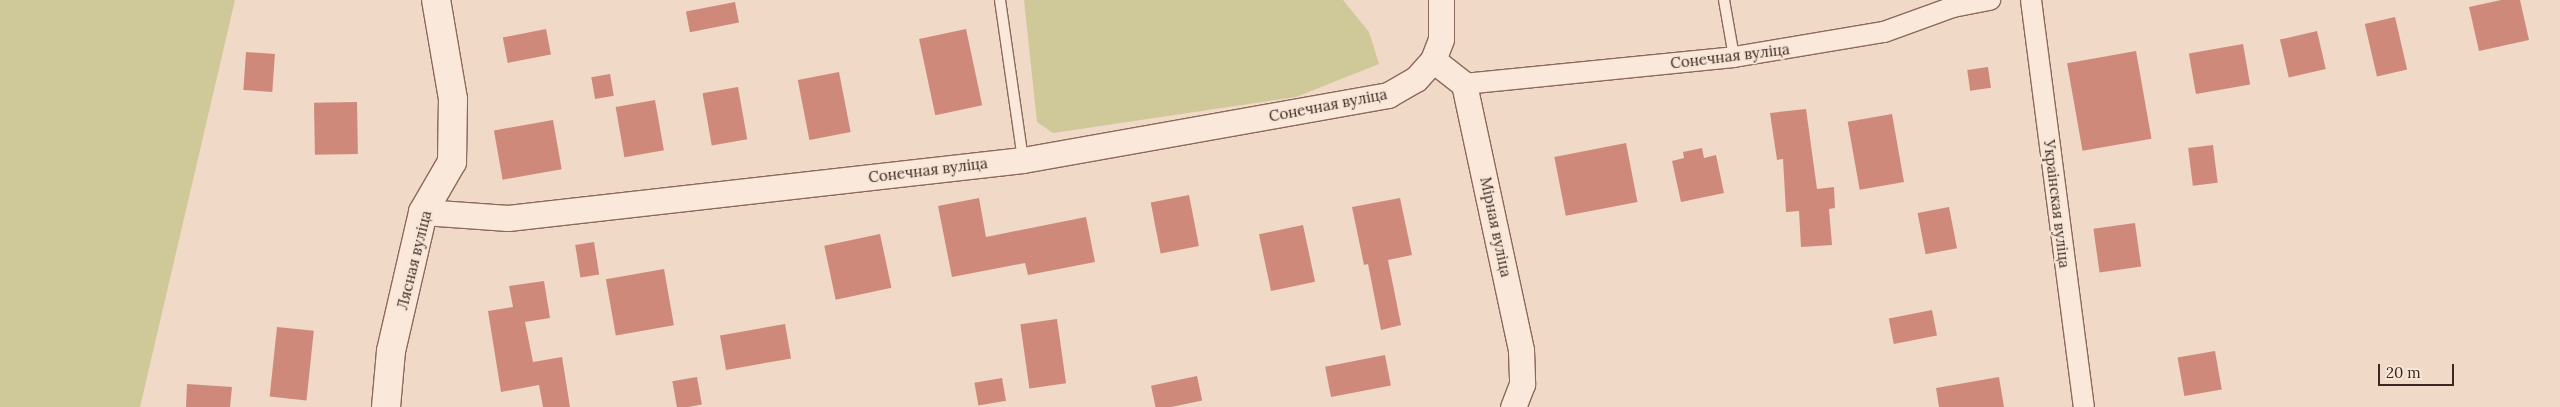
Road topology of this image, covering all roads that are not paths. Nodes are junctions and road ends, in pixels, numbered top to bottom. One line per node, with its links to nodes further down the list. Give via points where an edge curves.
1 (436, 0): 11 (main road, Лясная вуліца, via 453,98 452,162)
2 (1000, 0): 10 (lane)
3 (1441, 0): 8 (street, via 1441,39)
4 (1724, 0): 7 (lane)
5 (1990, 0): 7 (street, Сонечная вуліца, via 1953,7 1884,32)
6 (2030, 0): 14 (street, Украінская вуліца)
7 (1734, 57): 9 (street, Сонечная вуліца)
8 (1428, 66): 9 (street); 10 (street, Сонечная вуліца, via 1416,79 1388,95)
9 (1464, 84): 13 (street, Мірная вуліца, via 1521,350 1522,384)
10 (1023, 160): 11 (street, Сонечная вуліца, via 508,218)
11 (424, 212): 12 (main road, Лясная вуліца, via 391,351)
12 (386, 407)
13 (1512, 407)
14 (2084, 407)

